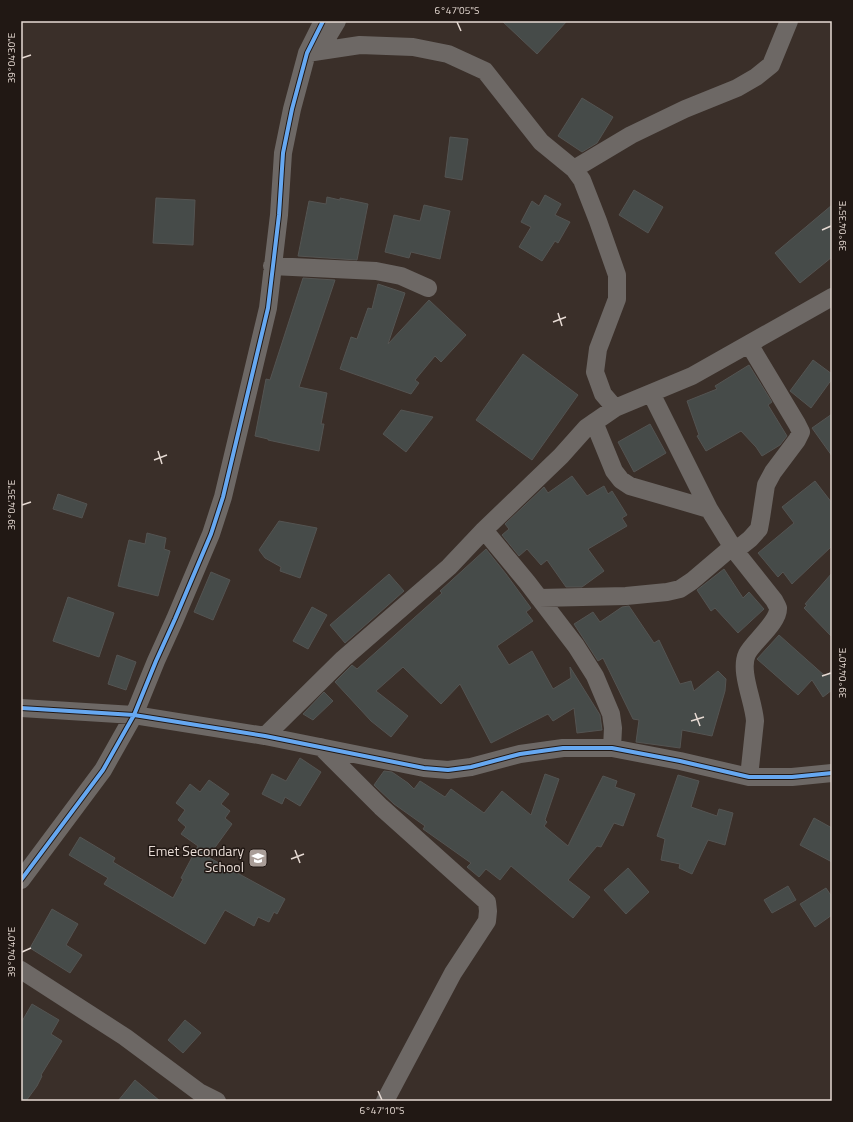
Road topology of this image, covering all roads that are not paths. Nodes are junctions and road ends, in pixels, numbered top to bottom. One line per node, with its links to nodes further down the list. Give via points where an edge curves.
1 (323, 21): 4 (street)
2 (338, 21): 4 (street)
3 (789, 21): 5 (street, via 771,66 756,77 737,88 685,108)
4 (313, 52): 5 (street, via 360,45 413,47 448,54 485,72 541,142); 6 (street, via 292,109 283,153 279,215)
5 (574, 168): 11 (street, via 582,180 617,275 617,299 598,349 595,372 603,394)
6 (272, 266): 7 (street, via 376,271 401,276); 18 (street, via 268,308 223,497 211,534)
7 (428, 288)
8 (832, 297): 9 (street)
9 (749, 344): 10 (street, via 692,376); 15 (street, via 801,432 766,485 759,529 750,539)
10 (651, 393): 11 (street); 13 (street)
11 (615, 408): 12 (street)
12 (594, 422): 13 (street, via 614,471 621,480 630,486); 14 (street)
13 (709, 509): 15 (street)
14 (484, 530): 16 (street); 19 (street, via 449,567 343,659)
15 (734, 549): 16 (street, via 680,589 626,596); 23 (street, via 778,607 777,616 747,654 746,678 755,714)
16 (539, 598): 21 (street, via 576,646 595,676 611,714)
17 (21, 708): 18 (street)
18 (134, 715): 19 (street); 24 (street, via 104,770)
19 (265, 736): 20 (street)
20 (321, 747): 21 (street, via 424,768 448,770 471,767 520,754 563,748); 27 (street, via 381,807 487,902 487,921 452,973)
21 (612, 748): 23 (street, via 680,760)
22 (832, 773): 23 (street, via 792,777)
23 (749, 777)
24 (21, 880)
25 (21, 970): 26 (street, via 126,1037 199,1092)
26 (217, 1101)
27 (385, 1101)

